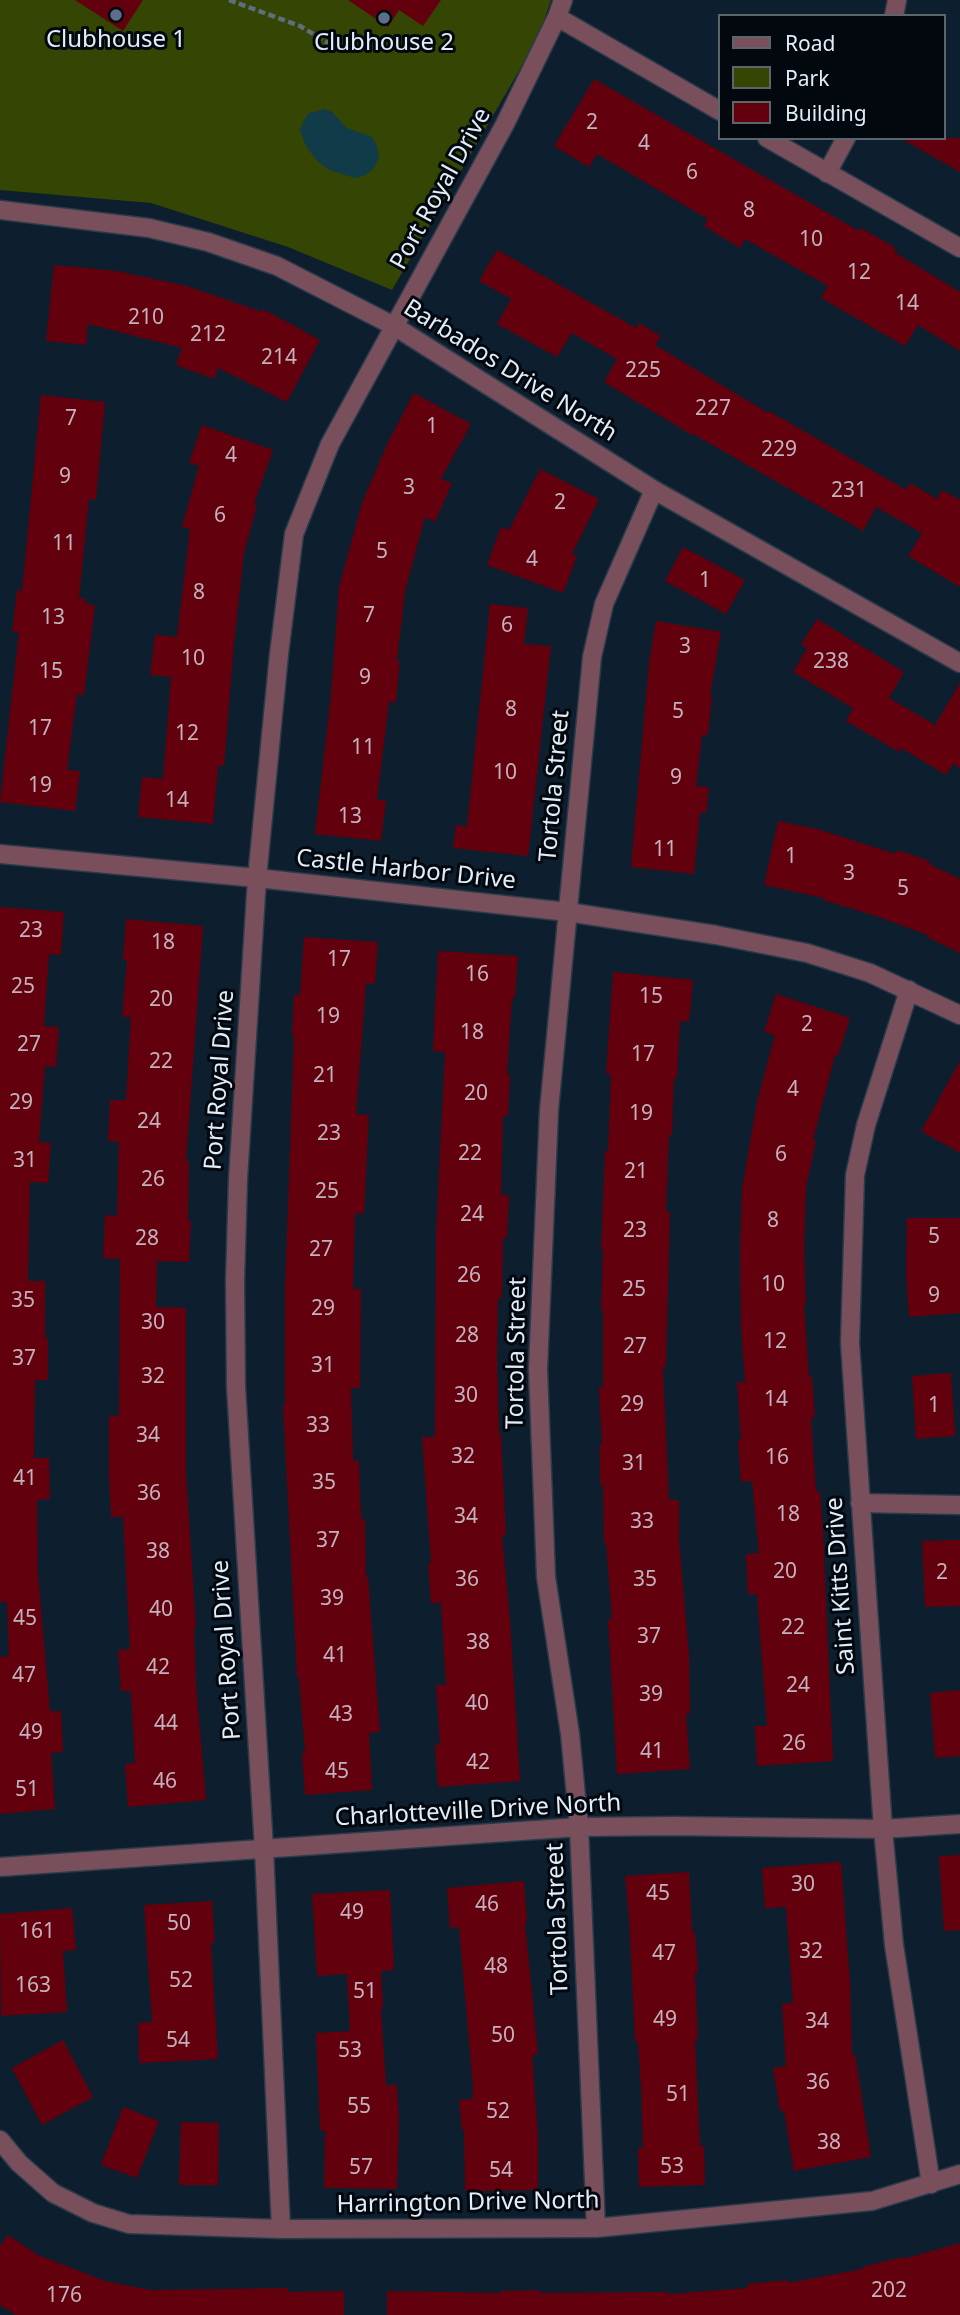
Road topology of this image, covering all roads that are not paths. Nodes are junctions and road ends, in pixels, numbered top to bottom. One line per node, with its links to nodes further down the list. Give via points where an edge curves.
1 (560, 9): 2 (street); 8 (street, Port Royal Drive, via 505,124)
2 (718, 110)
3 (770, 140): 5 (street)
4 (845, 140): 5 (street)
5 (827, 173): 7 (street)
6 (0, 210): 8 (street, Barbados Drive North, via 149,228 208,242 277,266)
7 (960, 248)
8 (394, 326): 9 (street, Barbados Drive North); 12 (street, Port Royal Drive, via 330,444 294,534)
9 (654, 490): 10 (street, Barbados Drive North); 13 (street, Tortola Street, via 604,604 592,657)
10 (960, 663)
11 (0, 854): 12 (street, Castle Harbor Drive)
12 (257, 878): 13 (street, Castle Harbor Drive); 21 (street, Port Royal Drive, via 235,1294 236,1400)
13 (568, 912): 14 (street, Castle Harbor Drive, via 807,953); 19 (street, Tortola Street, via 549,1111 538,1369 546,1577)
14 (909, 990): 15 (street, Castle Harbor Drive); 16 (street, Saint Kitts Drive, via 855,1175 850,1343)
15 (960, 1015)
16 (860, 1503): 17 (street); 20 (street, Saint Kitts Drive)
17 (960, 1505)
18 (960, 1824): 20 (street, Charlotteville Drive North)
19 (579, 1827): 20 (street, Charlotteville Drive North); 21 (street, Charlotteville Drive North); 26 (street, Tortola Street)
20 (883, 1829): 25 (street, Saint Kitts Drive, via 894,1945)
21 (264, 1849): 22 (street, Charlotteville Drive North); 27 (street, Port Royal Drive)
22 (0, 1867)
23 (0, 2140): 27 (street, Harrington Drive North, via 19,2164 53,2193 93,2213 130,2224)
24 (960, 2174): 25 (street, Harrington Drive North)
25 (931, 2184): 26 (street, Harrington Drive North, via 872,2201)
26 (596, 2228): 27 (street, Harrington Drive North)
27 (281, 2229)

